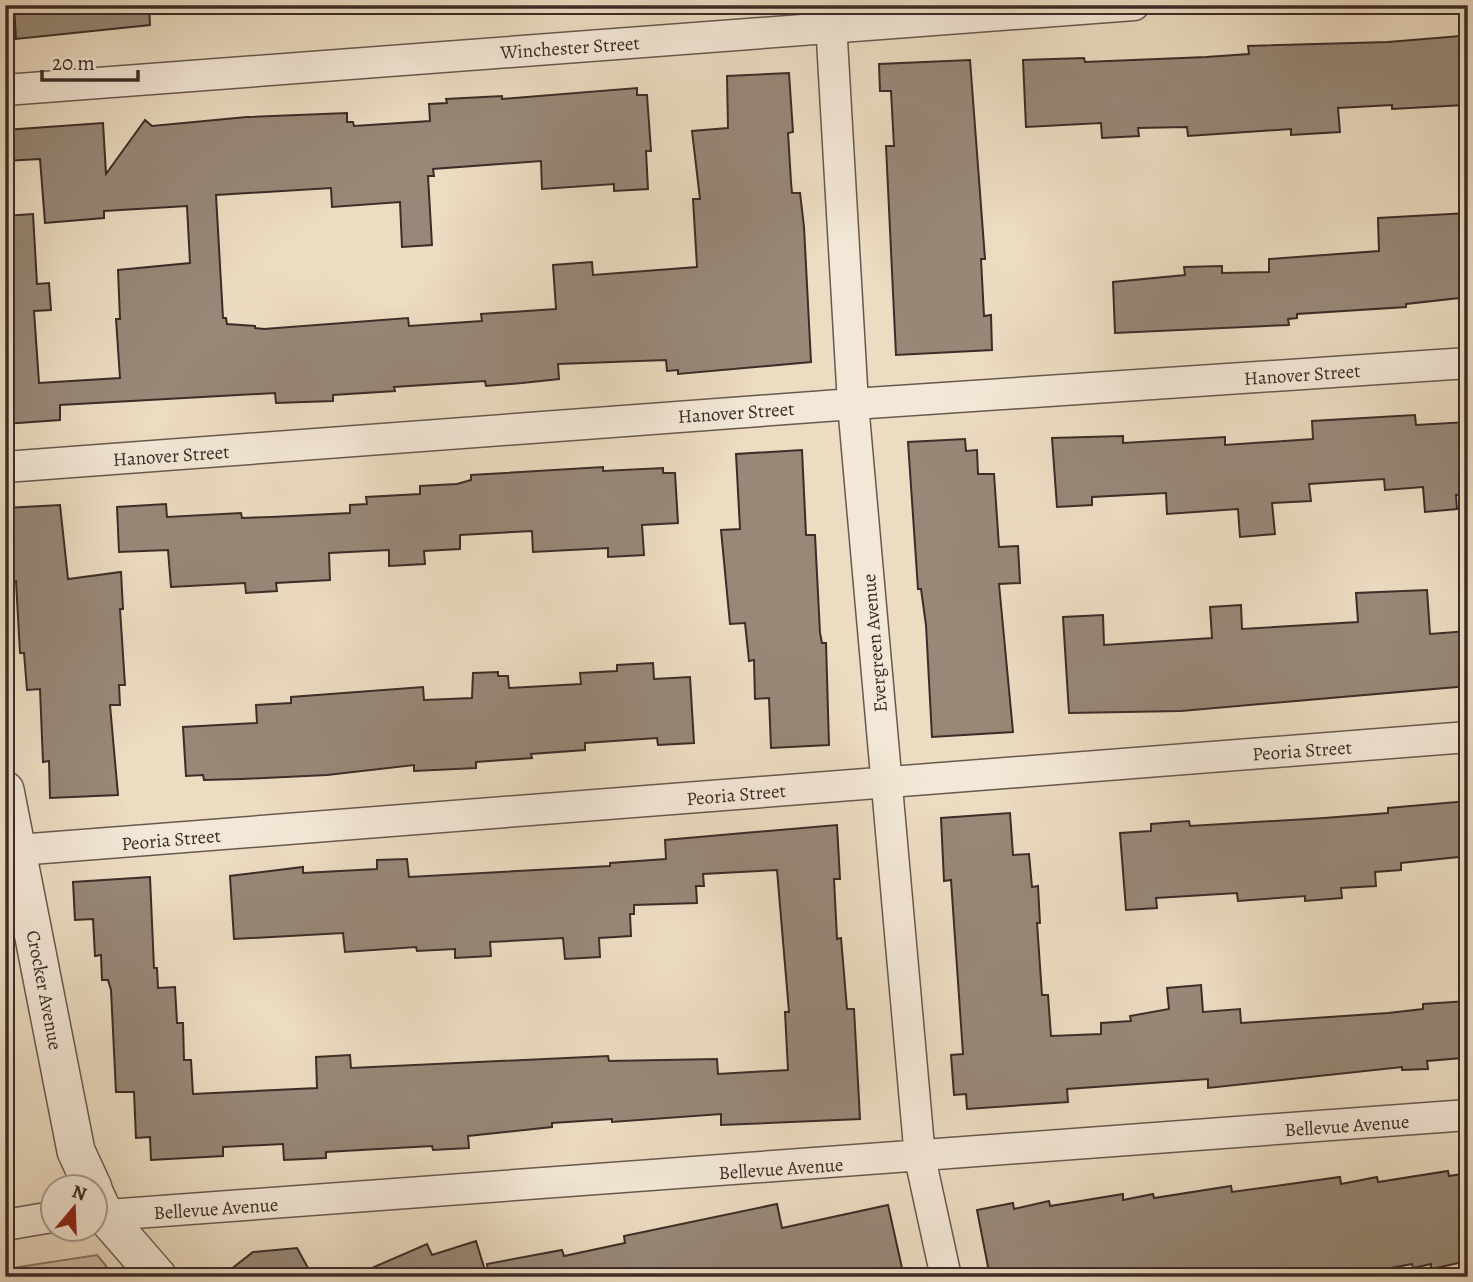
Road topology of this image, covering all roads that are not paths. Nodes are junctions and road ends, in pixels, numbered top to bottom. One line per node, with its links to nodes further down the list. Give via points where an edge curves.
1 (1134, 5): 2 (street, Winchester Street)
2 (831, 16): 3 (street, Winchester Street); 5 (street, Evergreen Avenue)
3 (5, 90)
4 (1468, 363): 5 (street, Hanover Street)
5 (853, 404): 6 (street, Hanover Street); 8 (street, Evergreen Avenue)
6 (5, 467)
7 (1468, 737): 8 (street, Peoria Street)
8 (886, 781): 10 (street, Peoria Street); 12 (street, Evergreen Avenue)
9 (5, 790): 10 (street, Crocker Avenue)
10 (11, 850): 13 (street, Crocker Avenue, via 76,1151)
11 (1468, 1115): 12 (street, Bellevue Avenue)
12 (920, 1158): 14 (street, Bellevue Avenue); 19 (street, Evergreen Avenue)
13 (85, 1174)
14 (108, 1202)
15 (108, 1216): 18 (street, Crocker Avenue)
16 (38, 1220): 17 (street)
17 (5, 1226)
18 (158, 1277)
19 (946, 1277)

